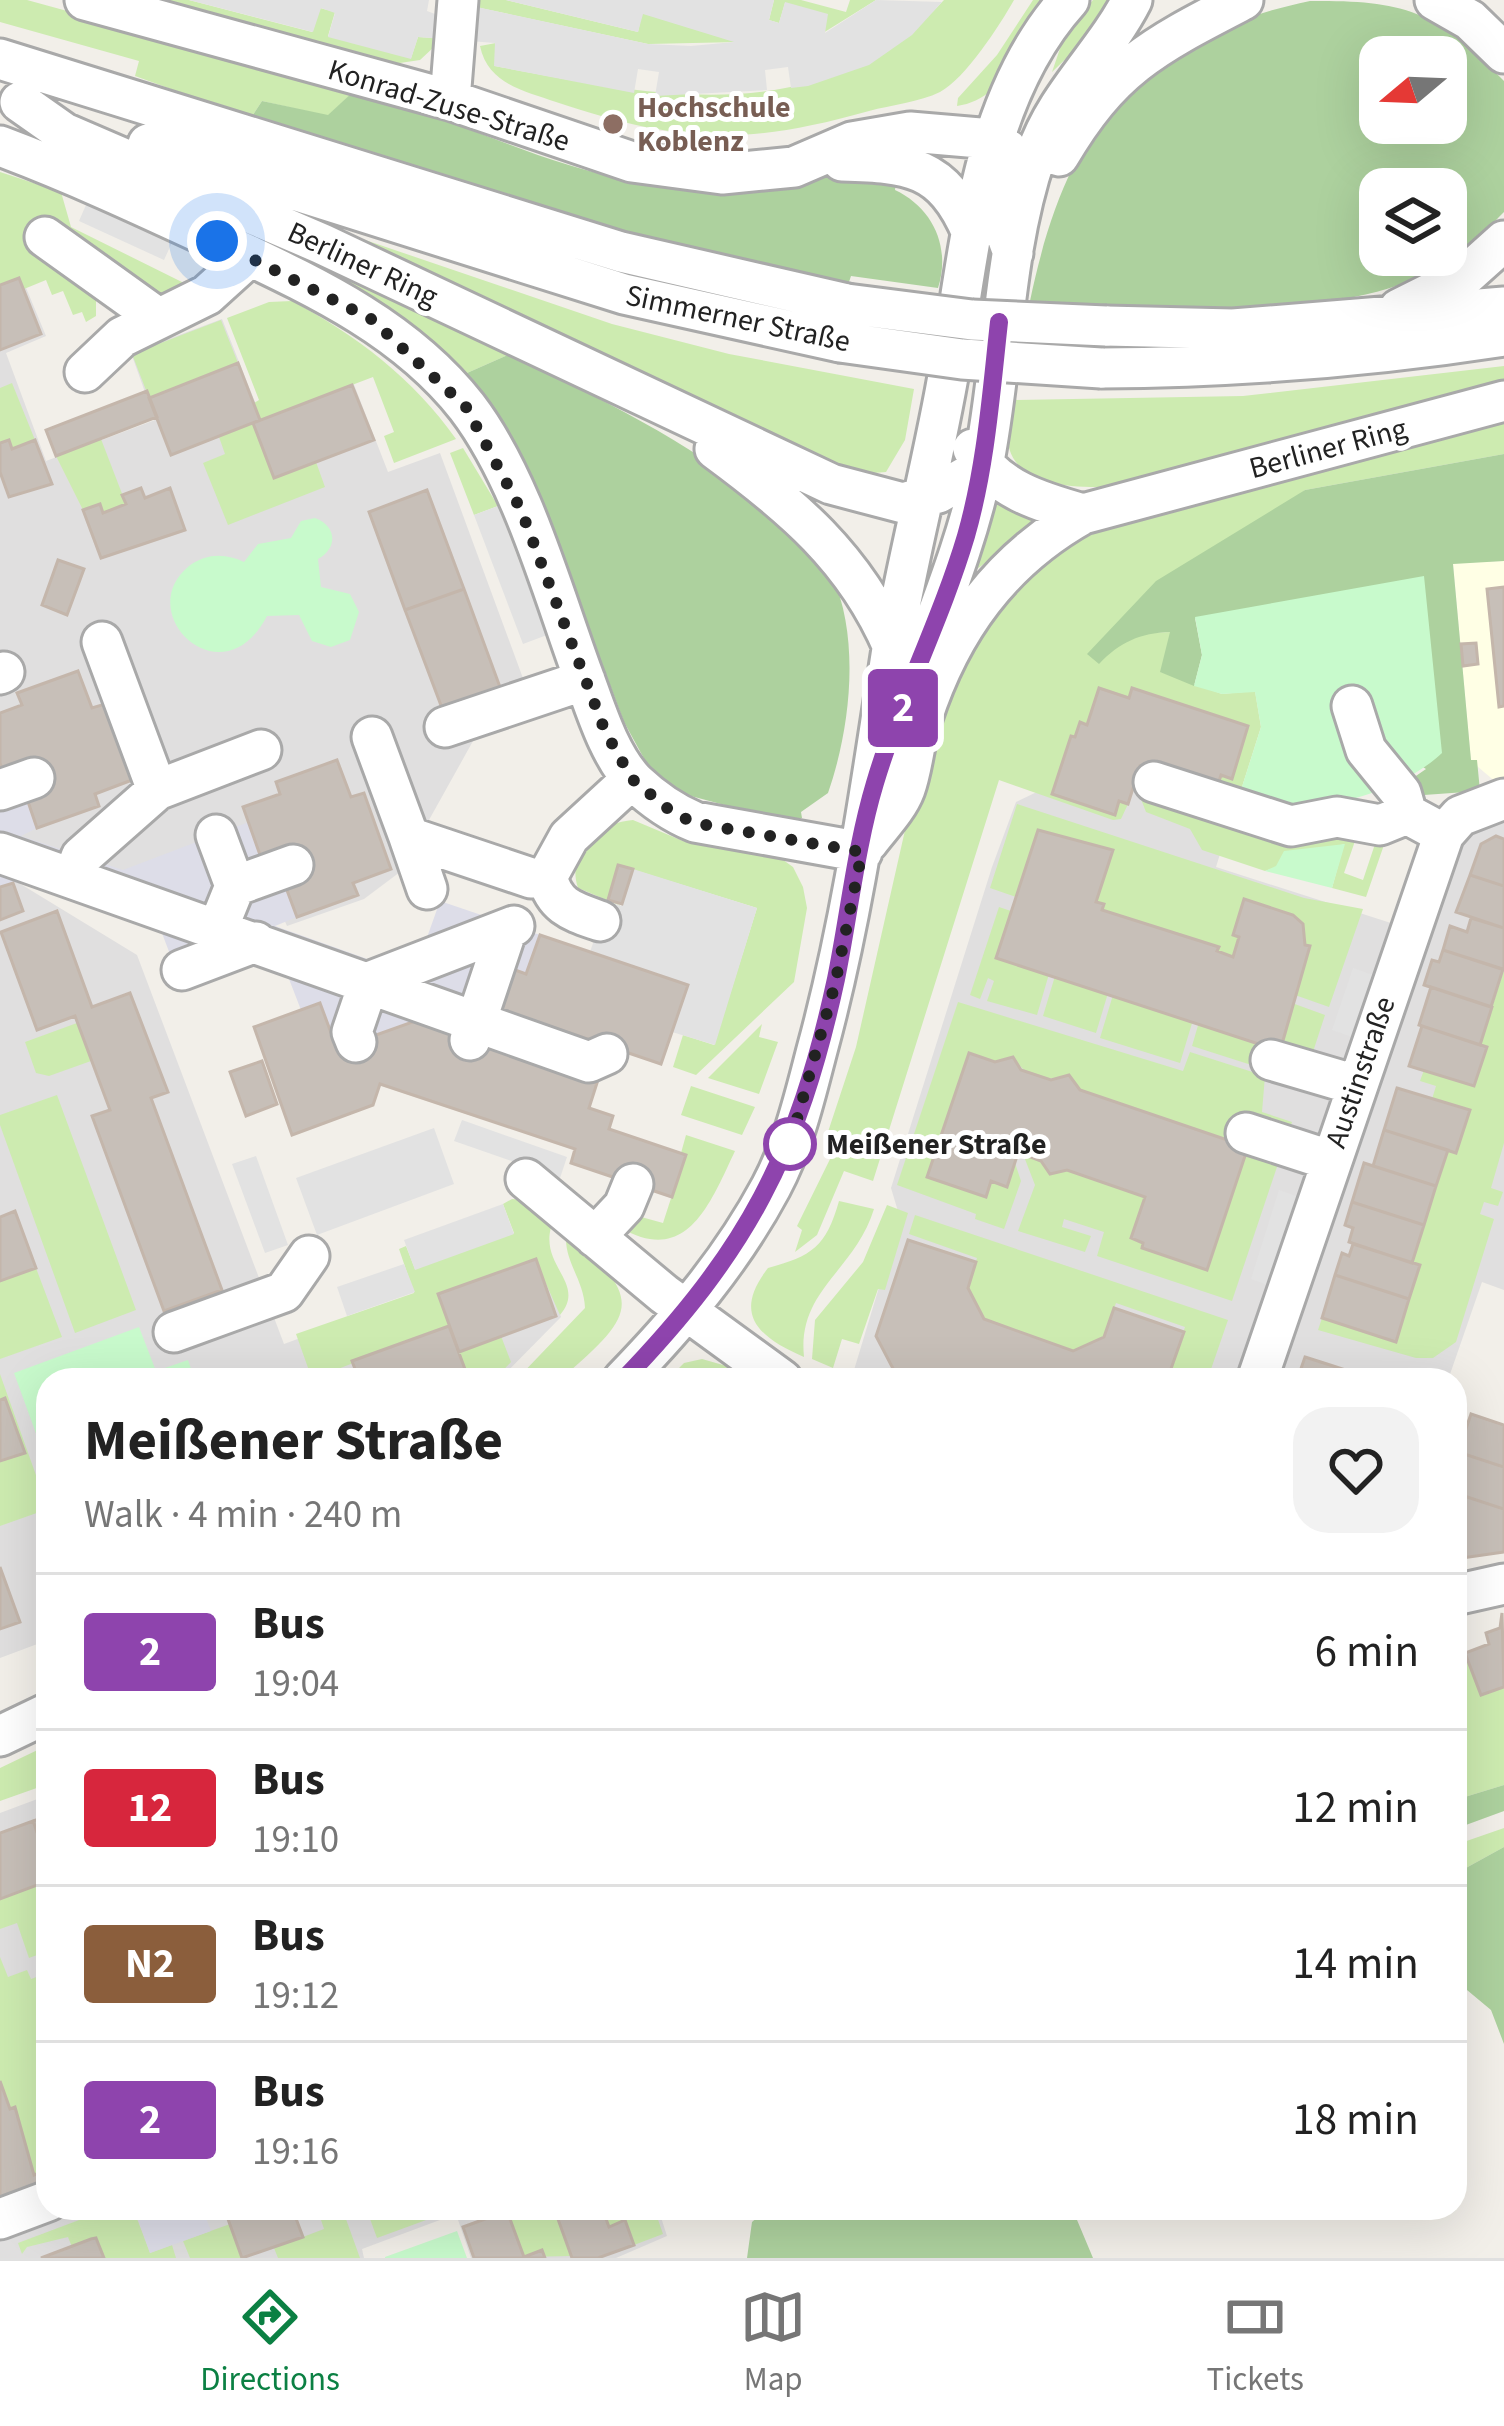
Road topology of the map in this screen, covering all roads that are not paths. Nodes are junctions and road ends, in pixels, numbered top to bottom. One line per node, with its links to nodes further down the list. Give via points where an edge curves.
1 (85, 0): 10 (street, Konrad-Zuse-Straße)
2 (458, 0): 10 (street)
3 (1069, 0): 11 (street, Berliner Ring, via 1027,59)
4 (1132, 0): 17 (street, Berliner Ring, via 1047,128)
5 (1243, 0): 17 (street, Berliner Ring, via 1150,48 1099,95 1038,193)
6 (1435, 0): 7 (street)
7 (1504, 53)
8 (0, 59): 21 (street, Simmerner Straße)
9 (10, 99): 21 (street, Simmerner Straße, via 624,294); 25 (street, Berliner Ring, via 64,133 322,244)
10 (450, 100): 13 (street, Konrad-Zuse-Straße, via 632,162 722,174)
11 (995, 141): 13 (street, Konrad-Zuse-Straße, via 910,132 852,142); 15 (street, Berliner Ring); 17 (street, via 1007,149 997,209)
12 (0, 146): 18 (street)
13 (817, 161): 15 (street, Konrad-Zuse-Straße, via 903,163 925,172 957,203)
14 (45, 237): 20 (street)
15 (971, 238): 27 (street, Berliner Ring, via 983,266 959,420); 28 (street, Berliner Ring)
16 (1504, 241): 22 (street, via 1466,276)
17 (1013, 253): 27 (street, Berliner Ring)
18 (250, 256): 20 (street, via 207,295); 32 (street, via 371,319 466,407 521,510)
19 (1504, 307): 22 (street, Simmerner Straße)
20 (158, 318): 24 (street, via 122,337)
21 (843, 323): 22 (street, Simmerner Straße, bridge); 23 (street, Simmerner Straße, bridge, via 962,359 1101,368 1366,357)
22 (1364, 323)
23 (1504, 336)
24 (85, 372)
25 (643, 397): 28 (street, Berliner Ring, via 831,484 903,503); 31 (street, Berliner Ring, via 827,539 876,607)
26 (1504, 400): 29 (street, Berliner Ring)
27 (983, 466): 28 (street); 29 (street, via 1037,500); 39 (street, Berliner Ring, via 965,538)
28 (921, 500): 31 (street, Berliner Ring)
29 (1083, 514): 46 (street, Berliner Ring, via 1018,557 957,633 922,716 904,792)
30 (102, 642): 40 (street)
31 (893, 647): 39 (street, Berliner Ring)
32 (585, 680): 34 (street); 37 (street)
33 (1352, 706): 42 (street, via 1366,750 1401,793)
34 (445, 727)
35 (372, 736): 45 (street)
36 (261, 750): 40 (street)
37 (632, 779): 46 (street, via 695,823); 50 (street, via 568,838)
38 (1154, 782): 42 (street, via 1291,826 1337,817 1380,825)
39 (874, 785): 46 (street, Berliner Ring)
40 (157, 790): 49 (street)
41 (1504, 800): 43 (street, via 1460,816)
42 (1407, 814): 43 (street)
43 (1444, 834): 61 (street, Austinstraße)
44 (216, 835): 52 (street)
45 (409, 837): 50 (street); 53 (street)
46 (862, 852): 68 (street, Berliner Ring, via 794,1135 745,1233)
47 (0, 854): 49 (street)
48 (293, 865): 52 (street)
49 (64, 867): 51 (street); 54 (street)
50 (547, 877): 55 (street, via 567,909)
51 (0, 880)
52 (235, 886): 56 (street)
53 (427, 889)
54 (159, 908): 56 (street); 57 (street, via 183,973)
55 (600, 921)
56 (218, 928): 57 (street)
57 (256, 942): 58 (street)
58 (370, 982): 58 (street, via 429,1015 535,1045 511,928); 59 (street)
59 (361, 1034)
60 (1270, 1060): 61 (street)
61 (1355, 1085): 63 (street, Austinstraße)
62 (1246, 1133): 63 (street)
63 (1329, 1160): 72 (street, Austinstraße)
64 (526, 1179): 66 (street)
65 (633, 1184): 66 (street)
66 (595, 1237): 68 (street)
67 (309, 1256): 69 (street, via 284,1292)
68 (688, 1312): 70 (street, Berliner Ring); 71 (street)
69 (174, 1332)
70 (634, 1368)
71 (765, 1368)
72 (1261, 1368)
73 (1504, 1584): 74 (street)
74 (1467, 1592)
75 (36, 1719): 76 (street)
76 (0, 1736)
77 (36, 2205): 78 (street)
78 (0, 2218)

